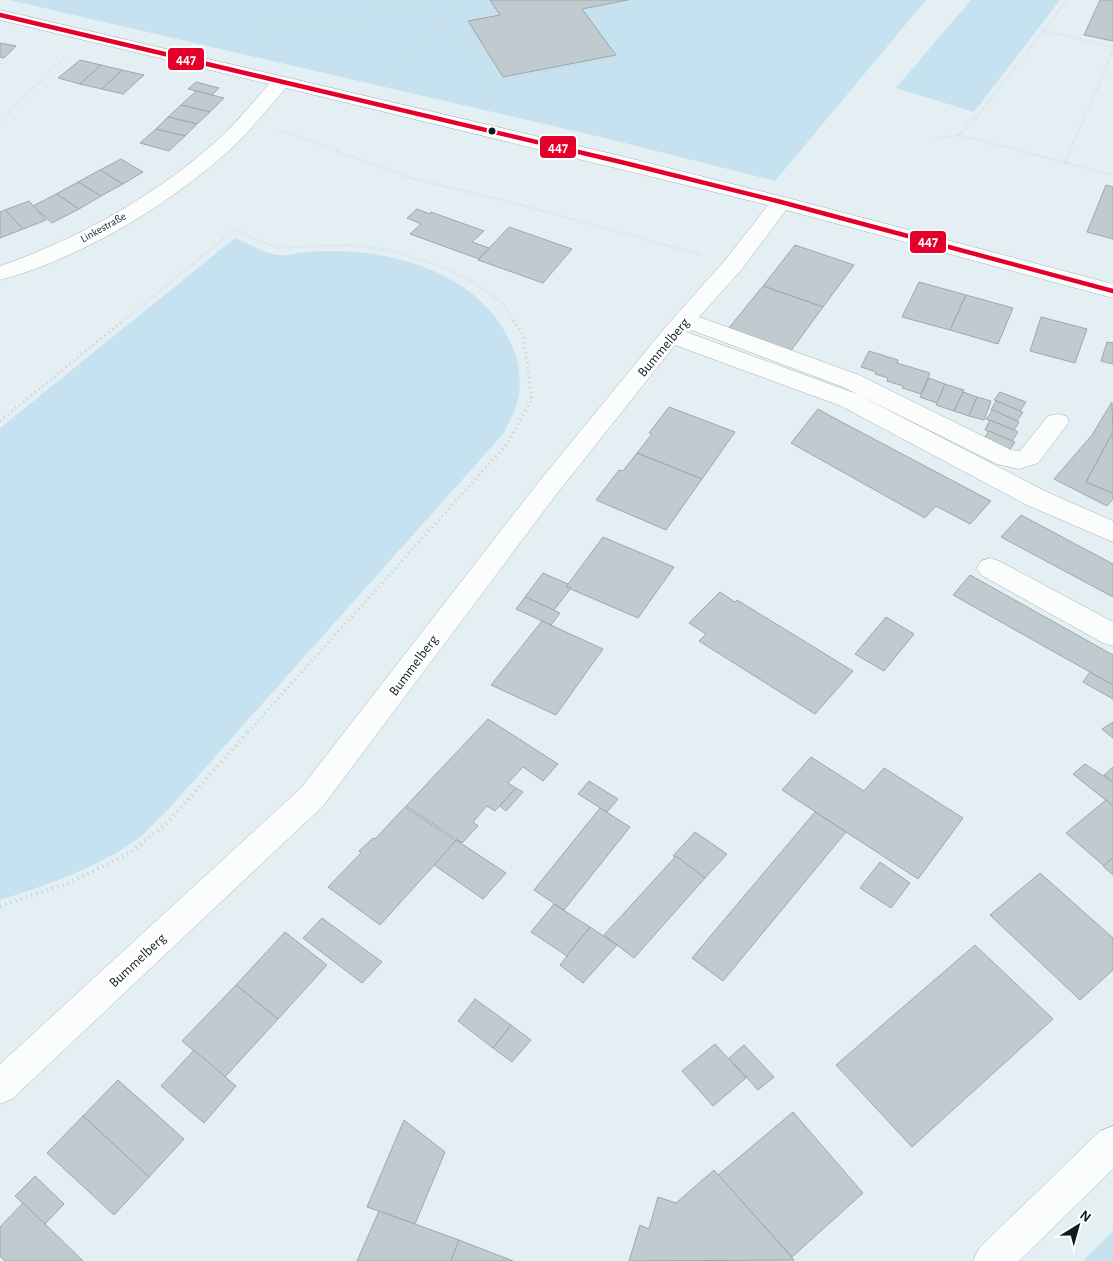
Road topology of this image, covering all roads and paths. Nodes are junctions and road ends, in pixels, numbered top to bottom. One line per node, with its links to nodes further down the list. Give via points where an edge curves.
1 (464, 0): 7 (path)
2 (643, 0): 4 (path)
3 (1067, 0): 10 (path)
4 (630, 3)
5 (251, 6): 9 (path)
6 (0, 15): 11 (street)
7 (448, 17): 8 (path); 9 (path, via 411,10)
8 (445, 21): 14 (path, via 493,82); 17 (path)
9 (269, 29): 15 (path)
10 (1042, 30): 12 (path); 20 (path, via 979,114)
11 (87, 36): 15 (street); 19 (path)
12 (1113, 47)
13 (1113, 51): 22 (path)
14 (624, 55)
15 (226, 68): 16 (street)
16 (282, 82): 17 (street); 18 (street, Linkestraße)
17 (366, 102): 24 (street)
18 (249, 118): 25 (path, via 410,178 503,200); 26 (street, Linkestraße, via 205,160 138,207 70,244)
19 (0, 121)
20 (959, 135): 21 (path); 22 (path)
21 (933, 139)
22 (1065, 163): 23 (path)
23 (1113, 175)
24 (781, 202): 25 (street, Bummelberg); 27 (street)
25 (734, 264): 28 (street, Bummelberg)
26 (0, 273)
27 (1113, 291)
28 (678, 328): 30 (street, via 799,360 851,381 1006,458 1019,460 1029,457); 31 (street, via 849,400 1036,498); 35 (street, Bummelberg, via 546,490 312,797)
29 (0, 421): 34 (path, via 234,230 278,248 346,245 390,250 466,278 503,303 523,335 532,399 508,443 167,823 131,852 71,882)
30 (1057, 422)
31 (1113, 532)
32 (990, 568): 33 (street)
33 (1113, 635)
34 (0, 906)
35 (0, 1087)
36 (1113, 1144): 37 (street)
37 (992, 1261)

